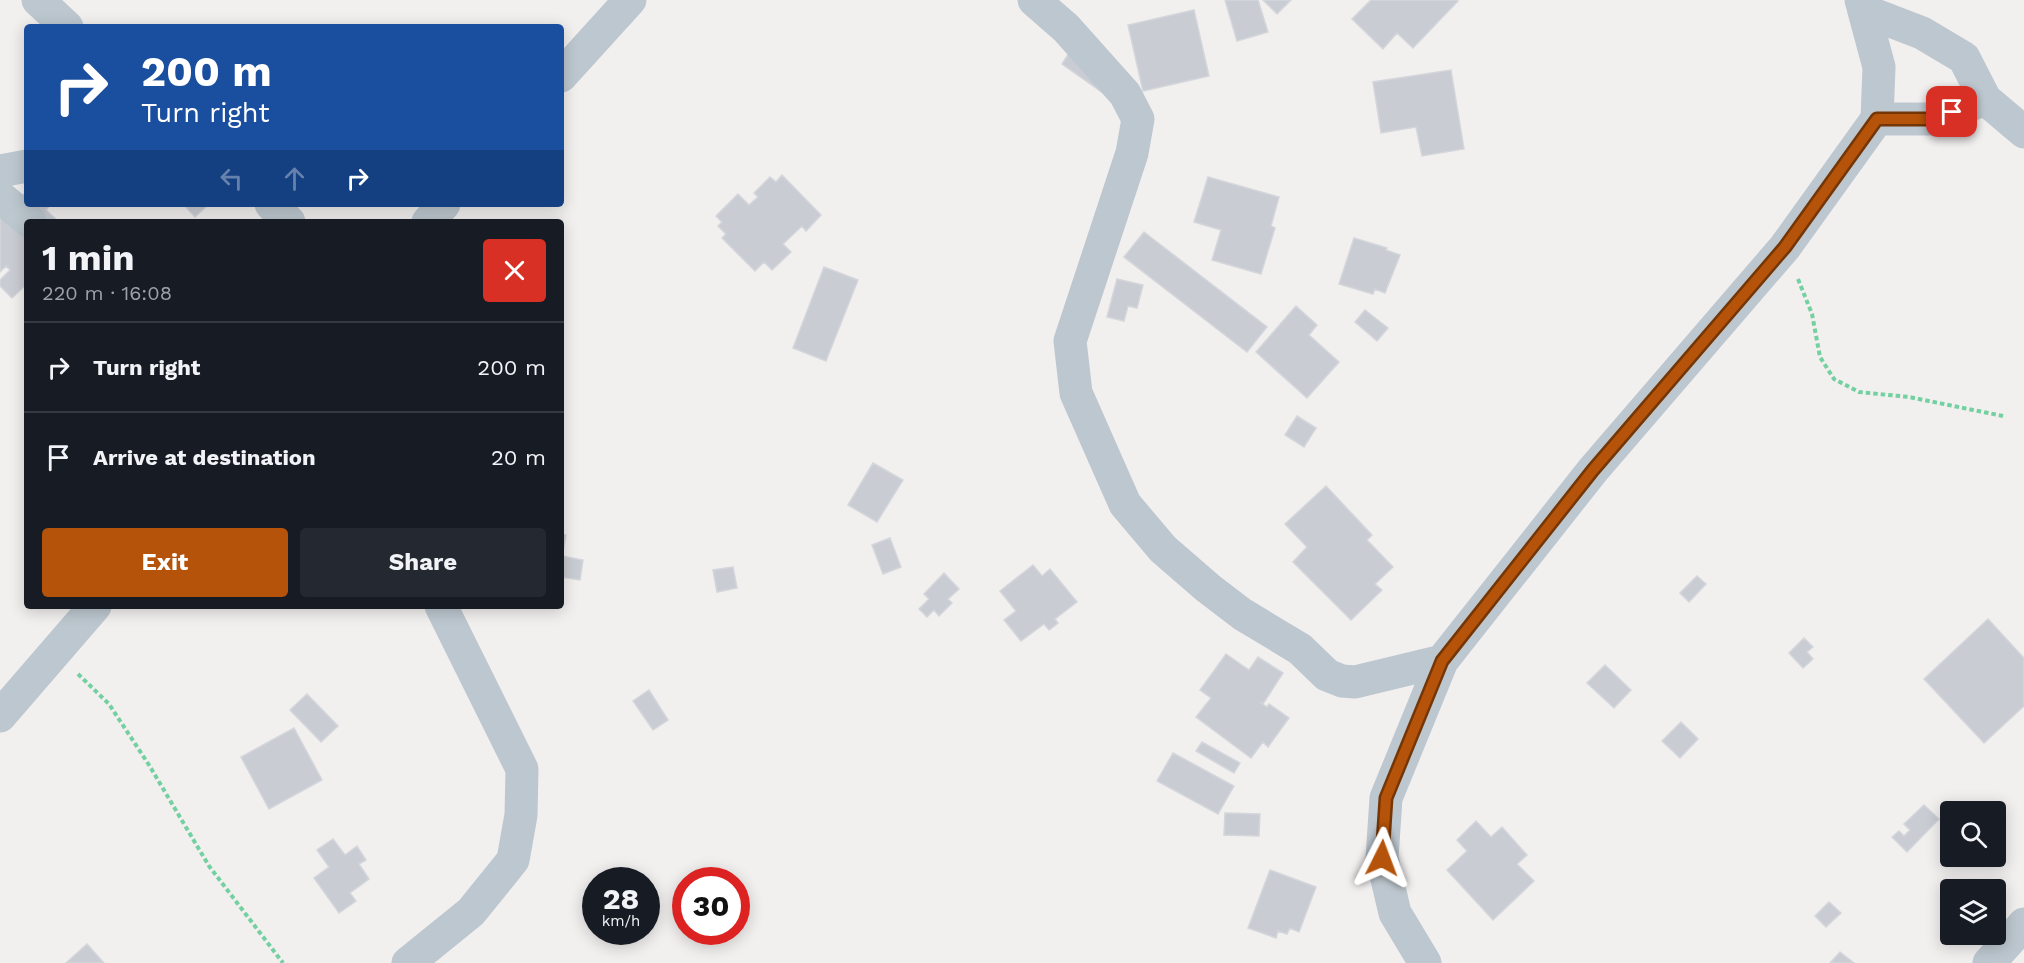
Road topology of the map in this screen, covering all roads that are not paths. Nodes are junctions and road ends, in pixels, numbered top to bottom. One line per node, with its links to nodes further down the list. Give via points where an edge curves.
1 (38, 0): 5 (street)
2 (630, 0): 6 (street)
3 (1034, 0): 20 (street, via 1066,28 1125,94 1138,119 1132,153 1070,341 1076,393 1125,504 1163,549 1242,614 1300,649 1327,675 1355,682)
4 (1863, 5): 7 (street, via 1964,58); 8 (street, via 1879,67)
5 (64, 24)
6 (564, 73)
7 (1985, 99): 8 (street, via 1936,119); 9 (street)
8 (1877, 119): 20 (street, via 1785,247 1593,470)
9 (2024, 132)
10 (24, 167): 11 (street)
11 (0, 171)
12 (0, 197): 15 (street)
13 (274, 207): 16 (street)
14 (441, 207): 17 (street)
15 (26, 219)
16 (286, 219)
17 (431, 219)
18 (93, 609): 21 (street)
19 (442, 609): 23 (street, via 522,769 521,815 513,860 471,912)
20 (1442, 661): 24 (street, via 1386,798 1382,858 1395,913)
21 (0, 716)
22 (2024, 924): 25 (street)
23 (408, 963)
24 (1425, 963)
25 (1989, 963)

